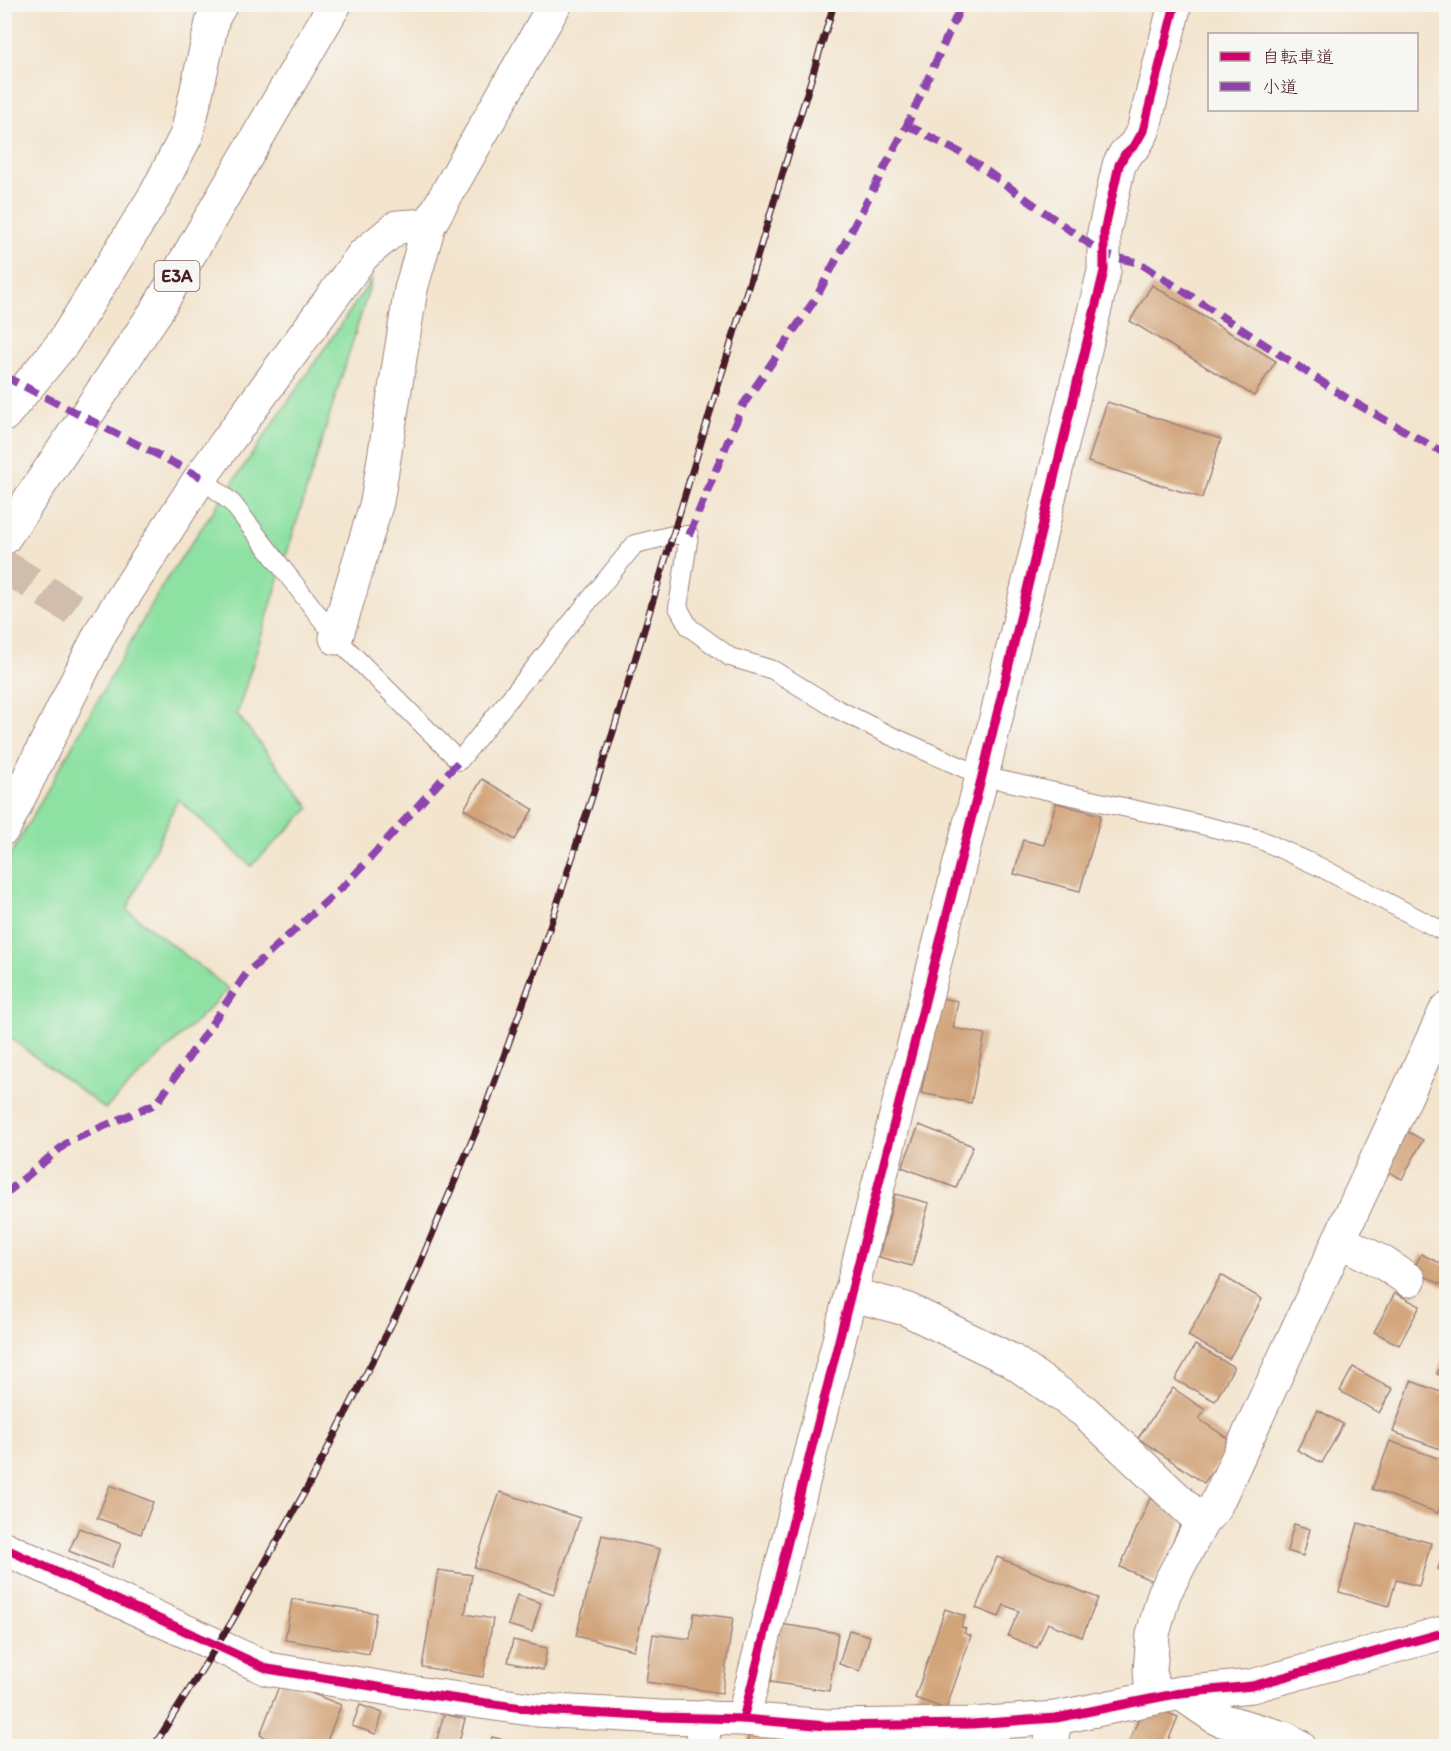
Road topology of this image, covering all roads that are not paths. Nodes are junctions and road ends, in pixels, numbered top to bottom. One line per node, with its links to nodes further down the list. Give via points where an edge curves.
1 (221, 4): 6 (main road, via 213,18 187,134 156,194 63,343)
2 (335, 4): 8 (main road, E3A, via 157,310)
3 (555, 4): 5 (main road)
4 (1175, 4): 10 (main road, via 1143,131 1119,165 1104,232 1104,271)
5 (429, 225): 7 (main road, via 397,227 363,255); 9 (main road, via 411,289 376,502)
6 (4, 416)
7 (201, 477): 9 (lane, via 233,504); 11 (main road, via 93,622)
8 (4, 538)
9 (336, 638): 10 (lane, via 459,760 635,544 689,535 678,607 689,627 730,657 772,670 835,708)
10 (982, 776): 12 (lane, via 1259,839); 16 (main road)
11 (4, 828)
12 (1446, 933)
13 (1446, 1010): 14 (main road)
14 (1339, 1240): 15 (main road); 17 (main road, via 1214,1509)
15 (1409, 1280)
16 (850, 1294): 17 (main road, via 906,1309 1011,1360 1084,1412); 21 (main road)
17 (1202, 1522): 20 (main road, via 1164,1594 1153,1634 1150,1671)
18 (4, 1548): 22 (main road, via 268,1669)
19 (1446, 1632): 20 (main road, via 1252,1686)
20 (1166, 1696): 23 (main road); 25 (main road, via 1218,1719)
21 (743, 1719): 22 (main road); 24 (main road)
22 (704, 1732)
23 (1053, 1732): 24 (main road, via 972,1724)
24 (824, 1736)
25 (1299, 1746)

